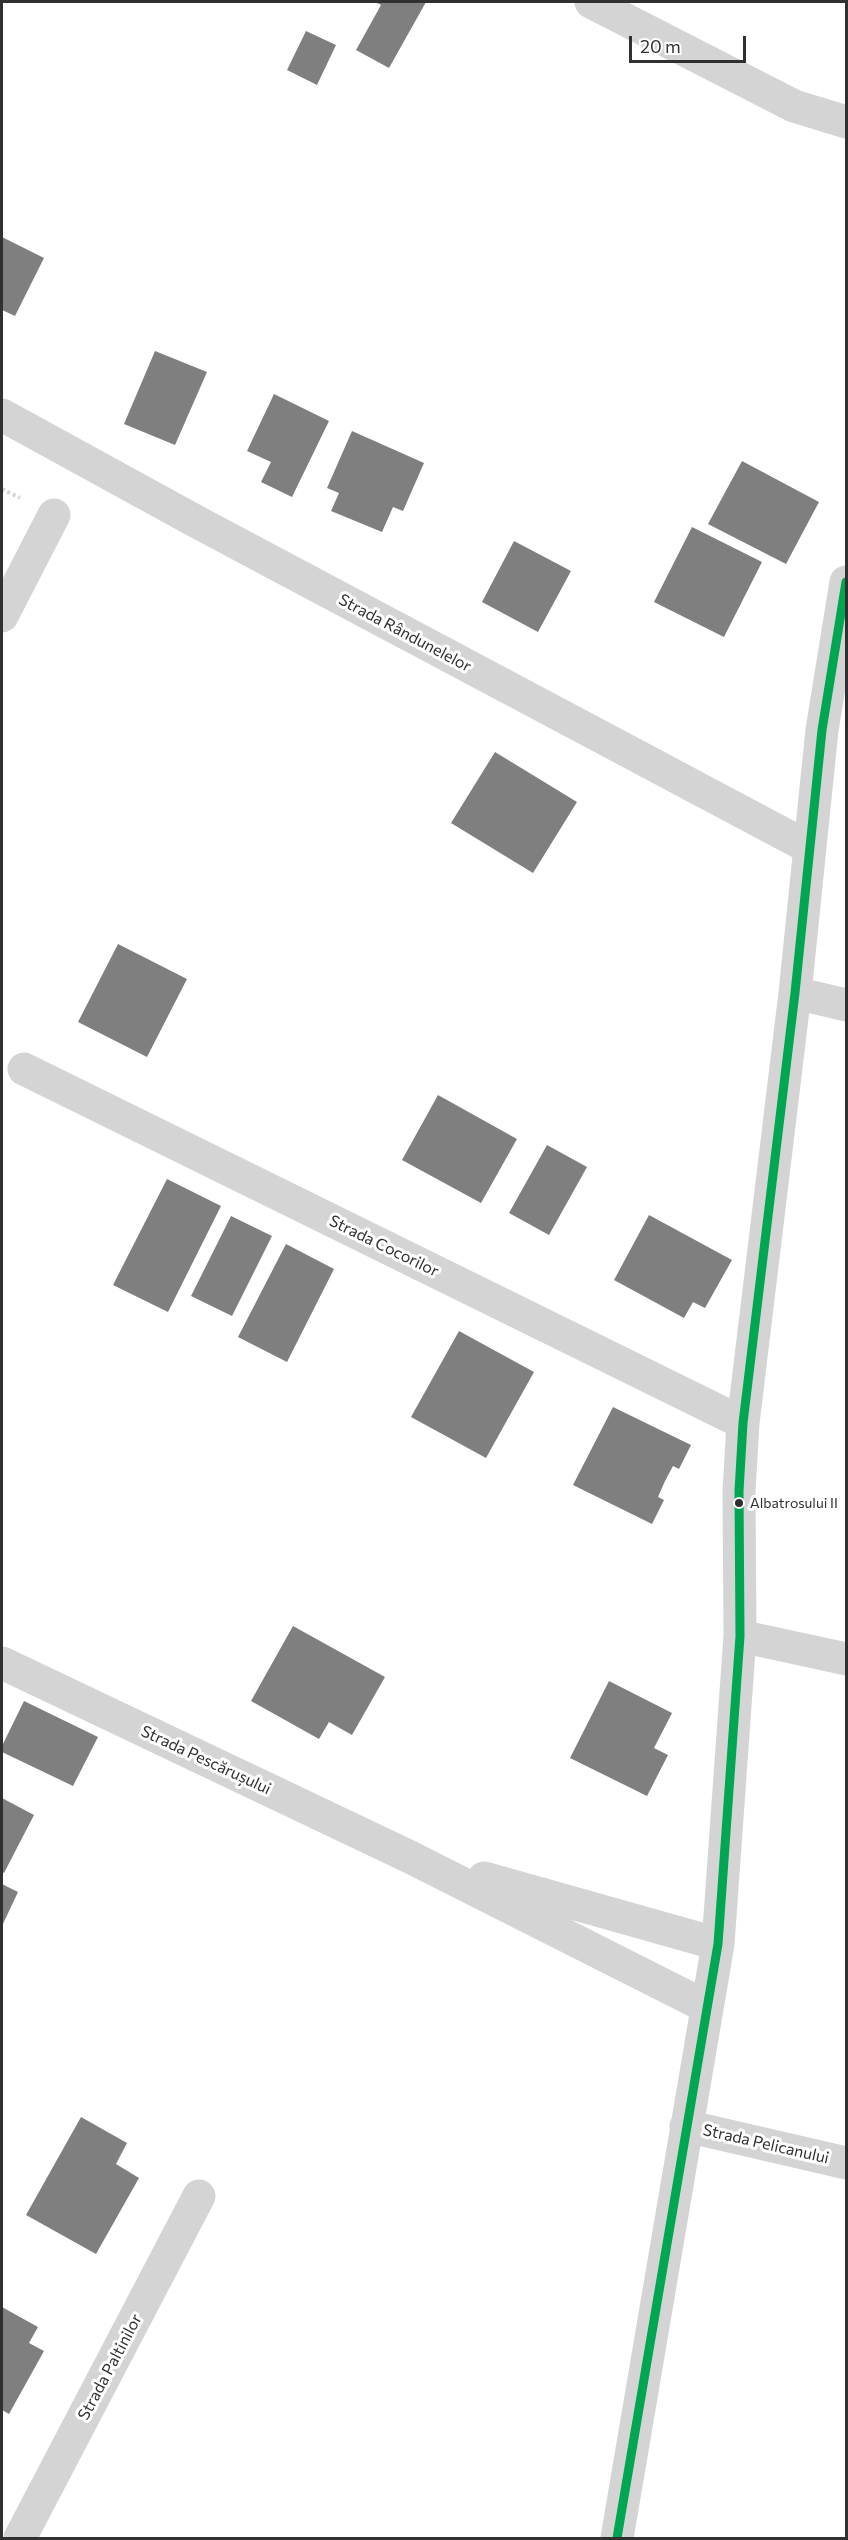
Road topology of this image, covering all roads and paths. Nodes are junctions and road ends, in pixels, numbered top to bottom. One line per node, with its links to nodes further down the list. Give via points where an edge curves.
1 (591, 2): 2 (street, via 794,106)
2 (846, 122)
3 (2, 415): 7 (street, Strada Rândunelelor)
4 (54, 515): 6 (street)
5 (846, 582): 7 (street, via 822,730)
6 (2, 616)
7 (810, 848): 8 (street)
8 (795, 993): 9 (street); 11 (street)
9 (846, 1005)
10 (24, 1069): 11 (street, Strada Cocorilor)
11 (743, 1423): 12 (street, via 739,1491)
12 (740, 1636): 13 (street); 16 (street)
13 (846, 1659)
14 (2, 1663): 15 (street, Strada Pescărușului)
15 (410, 1857): 16 (street, Strada Pescărușului); 17 (street, Strada Pescărușului)
16 (718, 1944): 17 (street)
17 (707, 2007): 18 (street)
18 (686, 2126): 19 (street, Strada Pelicanului); 24 (street)
19 (846, 2163)
20 (199, 2196): 23 (street, Strada Paltinilor)
21 (2, 2531): 22 (street)
22 (14, 2538)
23 (20, 2538)
24 (617, 2538)

